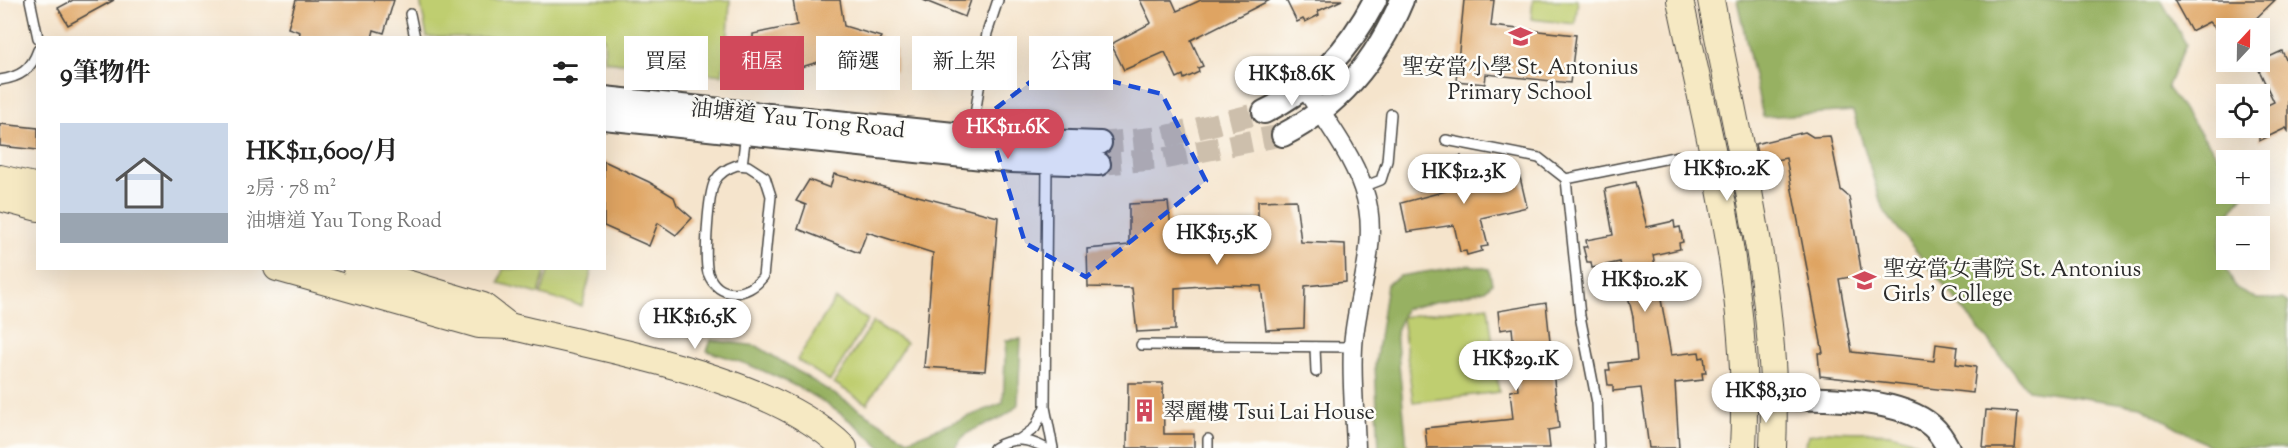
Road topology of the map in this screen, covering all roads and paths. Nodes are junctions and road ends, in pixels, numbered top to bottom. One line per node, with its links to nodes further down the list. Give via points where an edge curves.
1 (30, 0): 8 (lane)
2 (998, 0): 20 (lane, via 987,33)
3 (1375, 0): 12 (street, via 1347,47)
4 (1402, 0): 15 (street, via 1371,58)
5 (1680, 0): 40 (main road, via 1734,260)
6 (1711, 0): 41 (main road, via 1758,248)
7 (410, 14): 9 (lane)
8 (38, 36)
9 (415, 36)
10 (36, 53): 11 (lane, via 26,70)
11 (0, 80)
12 (1305, 88): 14 (street); 15 (street)
13 (606, 98): 20 (street, 油塘道 Yau Tong Road)
14 (1264, 112)
15 (1320, 112): 19 (street); 29 (street)
16 (1391, 114): 29 (lane, via 1381,180)
17 (606, 118): 18 (street, 油塘道 Yau Tong Road)
18 (746, 133): 22 (street, 油塘道 Yau Tong Road); 25 (lane)
19 (1283, 135)
20 (972, 136): 22 (street, 油塘道 Yau Tong Road)
21 (1446, 140): 27 (lane, via 1539,158)
22 (1047, 153): 23 (street, 油塘道 Yau Tong Road); 42 (lane)
23 (1100, 153)
24 (1679, 156): 27 (lane)
25 (742, 165): 25 (lane, via 765,177 771,196 763,278 738,294 719,288 708,271 707,261 714,183 728,168)
26 (0, 178): 28 (main road)
27 (1566, 179): 49 (lane, via 1580,316 1597,403)
28 (36, 187)
29 (1363, 187): 38 (street, via 1370,234)
30 (0, 198): 31 (main road)
31 (36, 207)
32 (291, 270): 34 (main road)
33 (363, 270): 35 (main road, via 483,306)
34 (324, 275): 35 (main road, via 479,325)
35 (509, 326): 44 (main road, via 704,375 787,407)
36 (1141, 345): 37 (lane)
37 (1315, 347): 38 (lane); 39 (lane)
38 (1353, 347): 48 (street)
39 (1316, 372)
40 (1746, 397): 41 (main road); 50 (main road)
41 (1775, 398): 51 (main road); 52 (street, via 1898,408 1930,424)
42 (1045, 406): 43 (lane, via 1035,428); 47 (lane)
43 (1020, 439): 45 (lane); 46 (lane)
44 (844, 448)
45 (994, 448)
46 (1045, 448)
47 (1053, 448)
48 (1356, 448)
49 (1599, 448)
50 (1743, 448)
51 (1773, 448)
52 (1948, 448)

